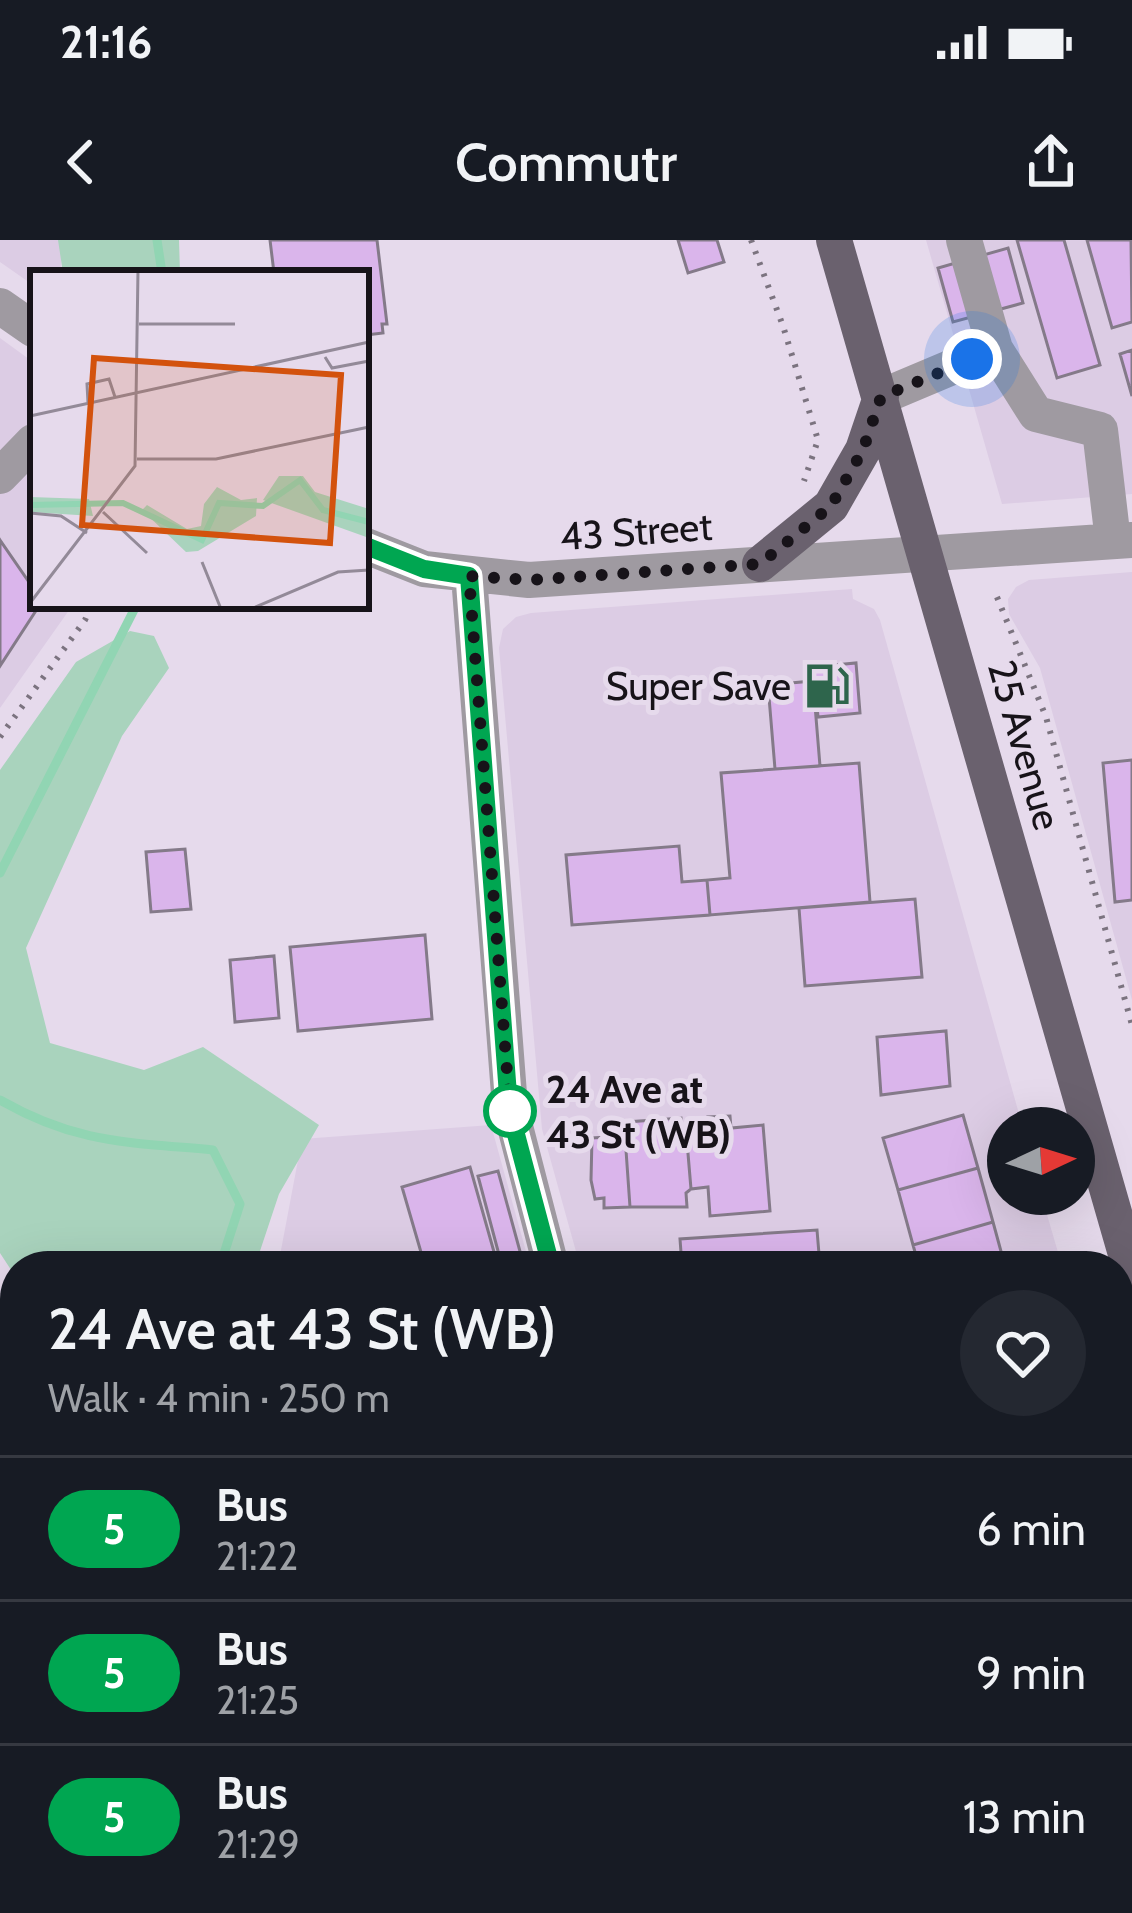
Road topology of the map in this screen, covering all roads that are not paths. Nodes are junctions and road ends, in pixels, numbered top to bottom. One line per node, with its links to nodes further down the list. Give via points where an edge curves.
1 (834, 240): 6 (main road, 25 Avenue)
2 (964, 240): 5 (street)
3 (0, 306): 4 (street)
4 (30, 327)
5 (995, 349): 6 (street); 9 (street, via 1036,414 1100,430)
6 (881, 397): 11 (main road, 25 Avenue); 12 (main road, via 831,506)
7 (30, 445): 8 (street)
8 (0, 476)
9 (1122, 541): 11 (street, 43 Street)
10 (369, 547): 13 (street, 43 Street)
11 (927, 551): 12 (street, 43 Street); 15 (main road, 25 Avenue)
12 (760, 564): 13 (street, 43 Street, via 529,580)
13 (469, 576): 14 (street, via 509,1108)
14 (547, 1251)
15 (1125, 1251)

